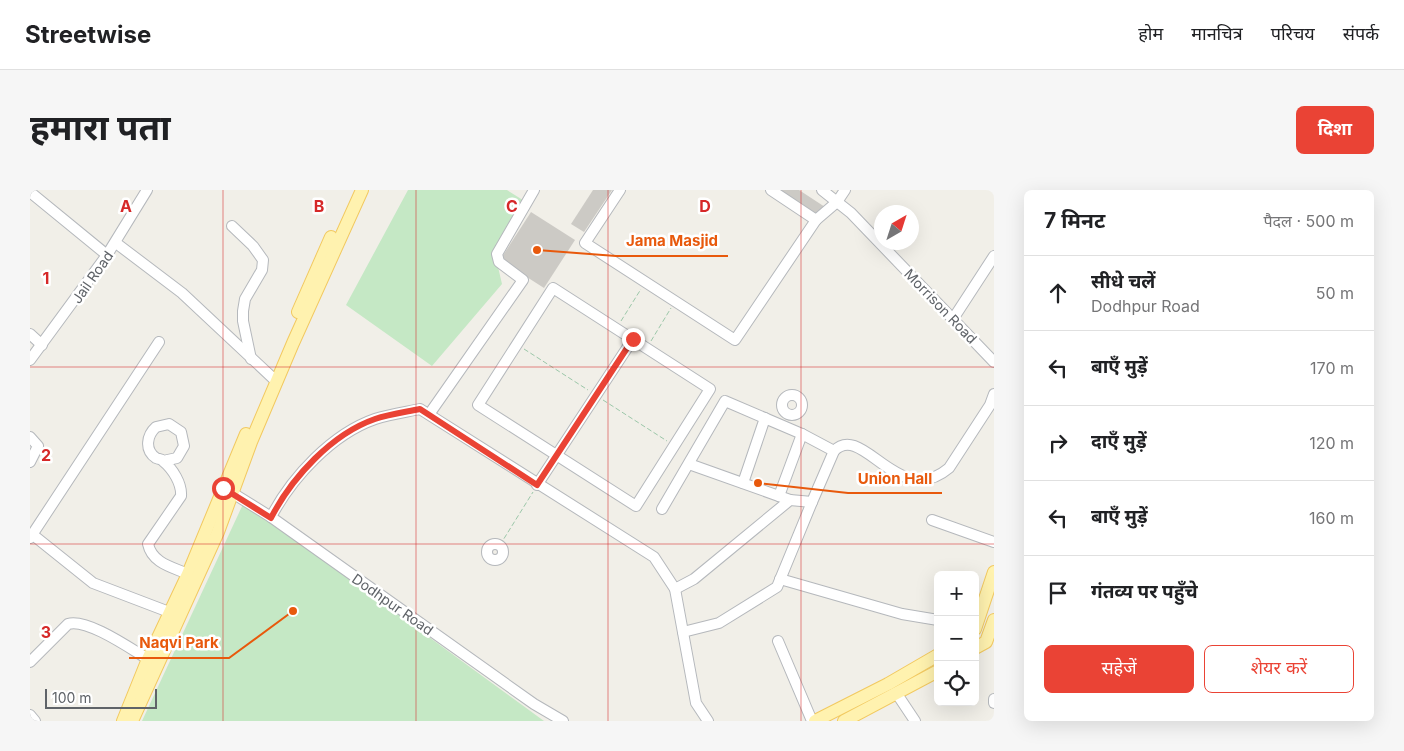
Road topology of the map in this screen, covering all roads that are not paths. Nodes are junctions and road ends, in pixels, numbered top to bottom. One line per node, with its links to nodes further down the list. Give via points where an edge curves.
1 (147, 190): 13 (street, Jail Road)
2 (353, 190): 24 (main road, via 313,275)
3 (362, 190): 24 (main road)
4 (534, 190): 26 (street, via 497,254 499,262 523,280)
5 (620, 190): 11 (street, via 585,243 735,340)
6 (771, 190): 11 (street)
7 (822, 190): 10 (street, Morrison Road)
8 (845, 190): 10 (street)
9 (30, 192): 14 (street)
10 (837, 202): 11 (street); 16 (street, Morrison Road, via 852,213)
11 (816, 220)
12 (232, 226): 22 (street, via 254,246 262,260 262,270 245,299 243,311)
13 (116, 243): 14 (street, Jail Road); 22 (street, via 182,293)
14 (107, 256): 20 (street, Jail Road)
15 (994, 256): 16 (street)
16 (953, 319): 23 (street, Morrison Road)
17 (30, 334): 20 (street)
18 (633, 339): 33 (street); 33 (street, via 710,389 636,506); 33 (street, via 553,288 478,405)
19 (159, 342): 46 (street)
20 (42, 345): 21 (street, Jail Road)
21 (30, 360)
22 (252, 360): 24 (street)
23 (994, 362)
24 (273, 380): 39 (main road)
25 (993, 397): 32 (street, via 949,468 929,480 906,478 848,443 840,444)
26 (430, 414): 38 (street); 44 (street, via 420,409 374,419 326,446 280,500)
27 (788, 414): 29 (street)
28 (764, 418): 29 (street); 36 (street, via 725,401); 37 (street)
29 (783, 426): 30 (street)
30 (802, 434): 32 (street); 40 (street)
31 (30, 437): 35 (street, via 38,446)
32 (834, 451): 42 (street)
33 (556, 455): 38 (street)
34 (163, 460): 49 (street, via 177,479 181,496 148,544 155,559)
35 (30, 462)
36 (689, 464): 37 (street); 43 (street)
37 (742, 483): 40 (street)
38 (537, 485): 51 (street, via 654,557)
39 (228, 490): 44 (street, Dodhpur Road); 49 (main road); 52 (main road, via 218,532)
40 (779, 496): 41 (street)
41 (790, 500): 42 (street); 51 (street, via 694,579)
42 (812, 502): 50 (street)
43 (662, 509)
44 (271, 518): 70 (street, Dodhpur Road, via 534,704)
45 (932, 520): 47 (street)
46 (31, 537): 52 (street, via 93,583)
47 (994, 542)
48 (994, 572): 53 (main road)
49 (188, 574): 52 (main road)
50 (780, 579): 54 (street, via 902,614); 56 (street, via 777,587 765,596 719,622)
51 (675, 590): 56 (street)
52 (175, 614): 60 (main road); 69 (main road)
53 (979, 617)
54 (934, 619)
55 (994, 620): 58 (main road)
56 (683, 632): 71 (street, via 696,703)
57 (778, 641): 72 (street)
58 (985, 645)
59 (934, 657): 72 (main road)
60 (148, 658): 61 (street, via 90,627 74,622 68,624); 68 (main road)
61 (30, 662)
62 (934, 673): 63 (main road)
63 (897, 694): 73 (main road); 74 (street)
64 (994, 699): 65 (street)
65 (994, 703)
66 (30, 715): 67 (street)
67 (35, 721)
68 (123, 721)
69 (132, 721)
70 (563, 721)
71 (708, 721)
72 (813, 721)
73 (844, 721)
74 (915, 721)

